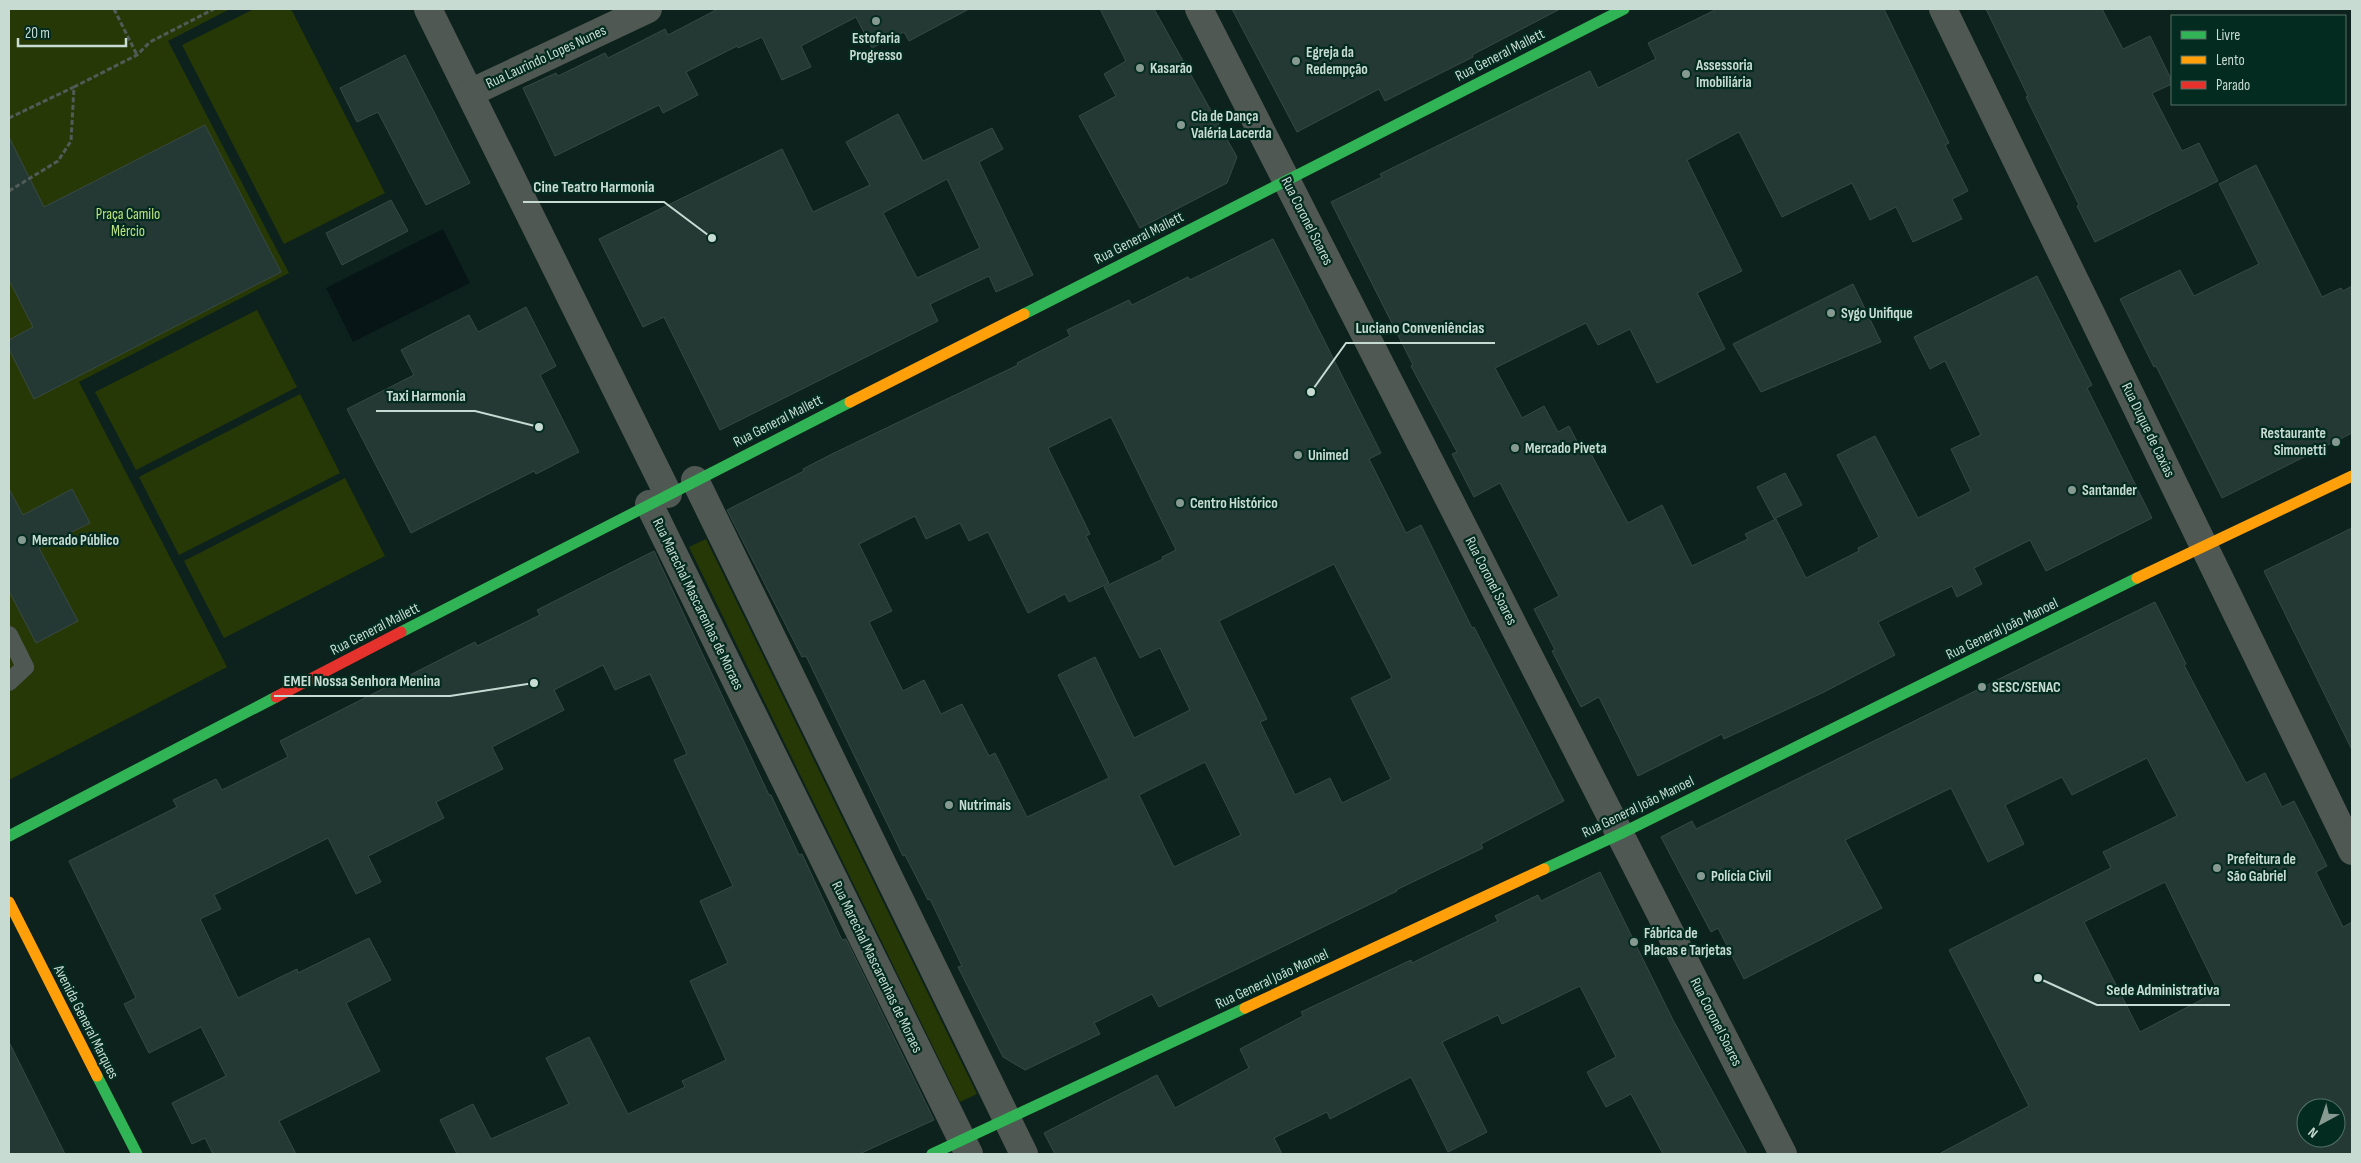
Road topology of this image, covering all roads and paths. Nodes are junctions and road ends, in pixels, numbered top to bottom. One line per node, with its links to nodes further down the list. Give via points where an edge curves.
1 (114, 9): 8 (path)
2 (214, 9): 8 (path, via 150,42)
3 (428, 9): 10 (street, Rua Marechal Mascarenhas de Moraes)
4 (648, 9): 10 (street, Rua Laurindo Lopes Nunes)
5 (1199, 9): 12 (street, Rua Coronel Soares)
6 (1624, 9): 12 (street, Rua General Mallett)
7 (1943, 9): 17 (street, Rua Duque de Caxias)
8 (137, 55): 9 (path)
9 (74, 87): 11 (path); 13 (path, via 71,141 58,161)
10 (470, 93): 16 (street, Rua Marechal Mascarenhas de Moraes)
11 (9, 118)
12 (1286, 181): 15 (street, Rua General Mallett); 20 (street, Rua Coronel Soares)
13 (9, 191)
14 (2352, 476): 17 (street, Rua General João Manoel)
15 (695, 480): 16 (street, Rua General Mallett); 24 (street)
16 (658, 499): 21 (street, Rua General Mallett); 25 (street, Rua Marechal Mascarenhas de Moraes)
17 (2204, 545): 20 (street, Rua General João Manoel); 22 (street, Rua Duque de Caxias)
18 (9, 635): 19 (lane, via 26,667)
19 (9, 682)
20 (1620, 834): 24 (street, Rua General João Manoel); 29 (street, Rua Coronel Soares)
21 (9, 836)
22 (2352, 851)
23 (9, 902): 26 (street, Avenida General Marques)
24 (1007, 1119): 25 (street, Rua General João Manoel); 28 (street)
25 (966, 1147): 27 (street, Rua General João Manoel)
26 (137, 1154)
27 (932, 1154)
28 (1024, 1154)
29 (1783, 1154)

